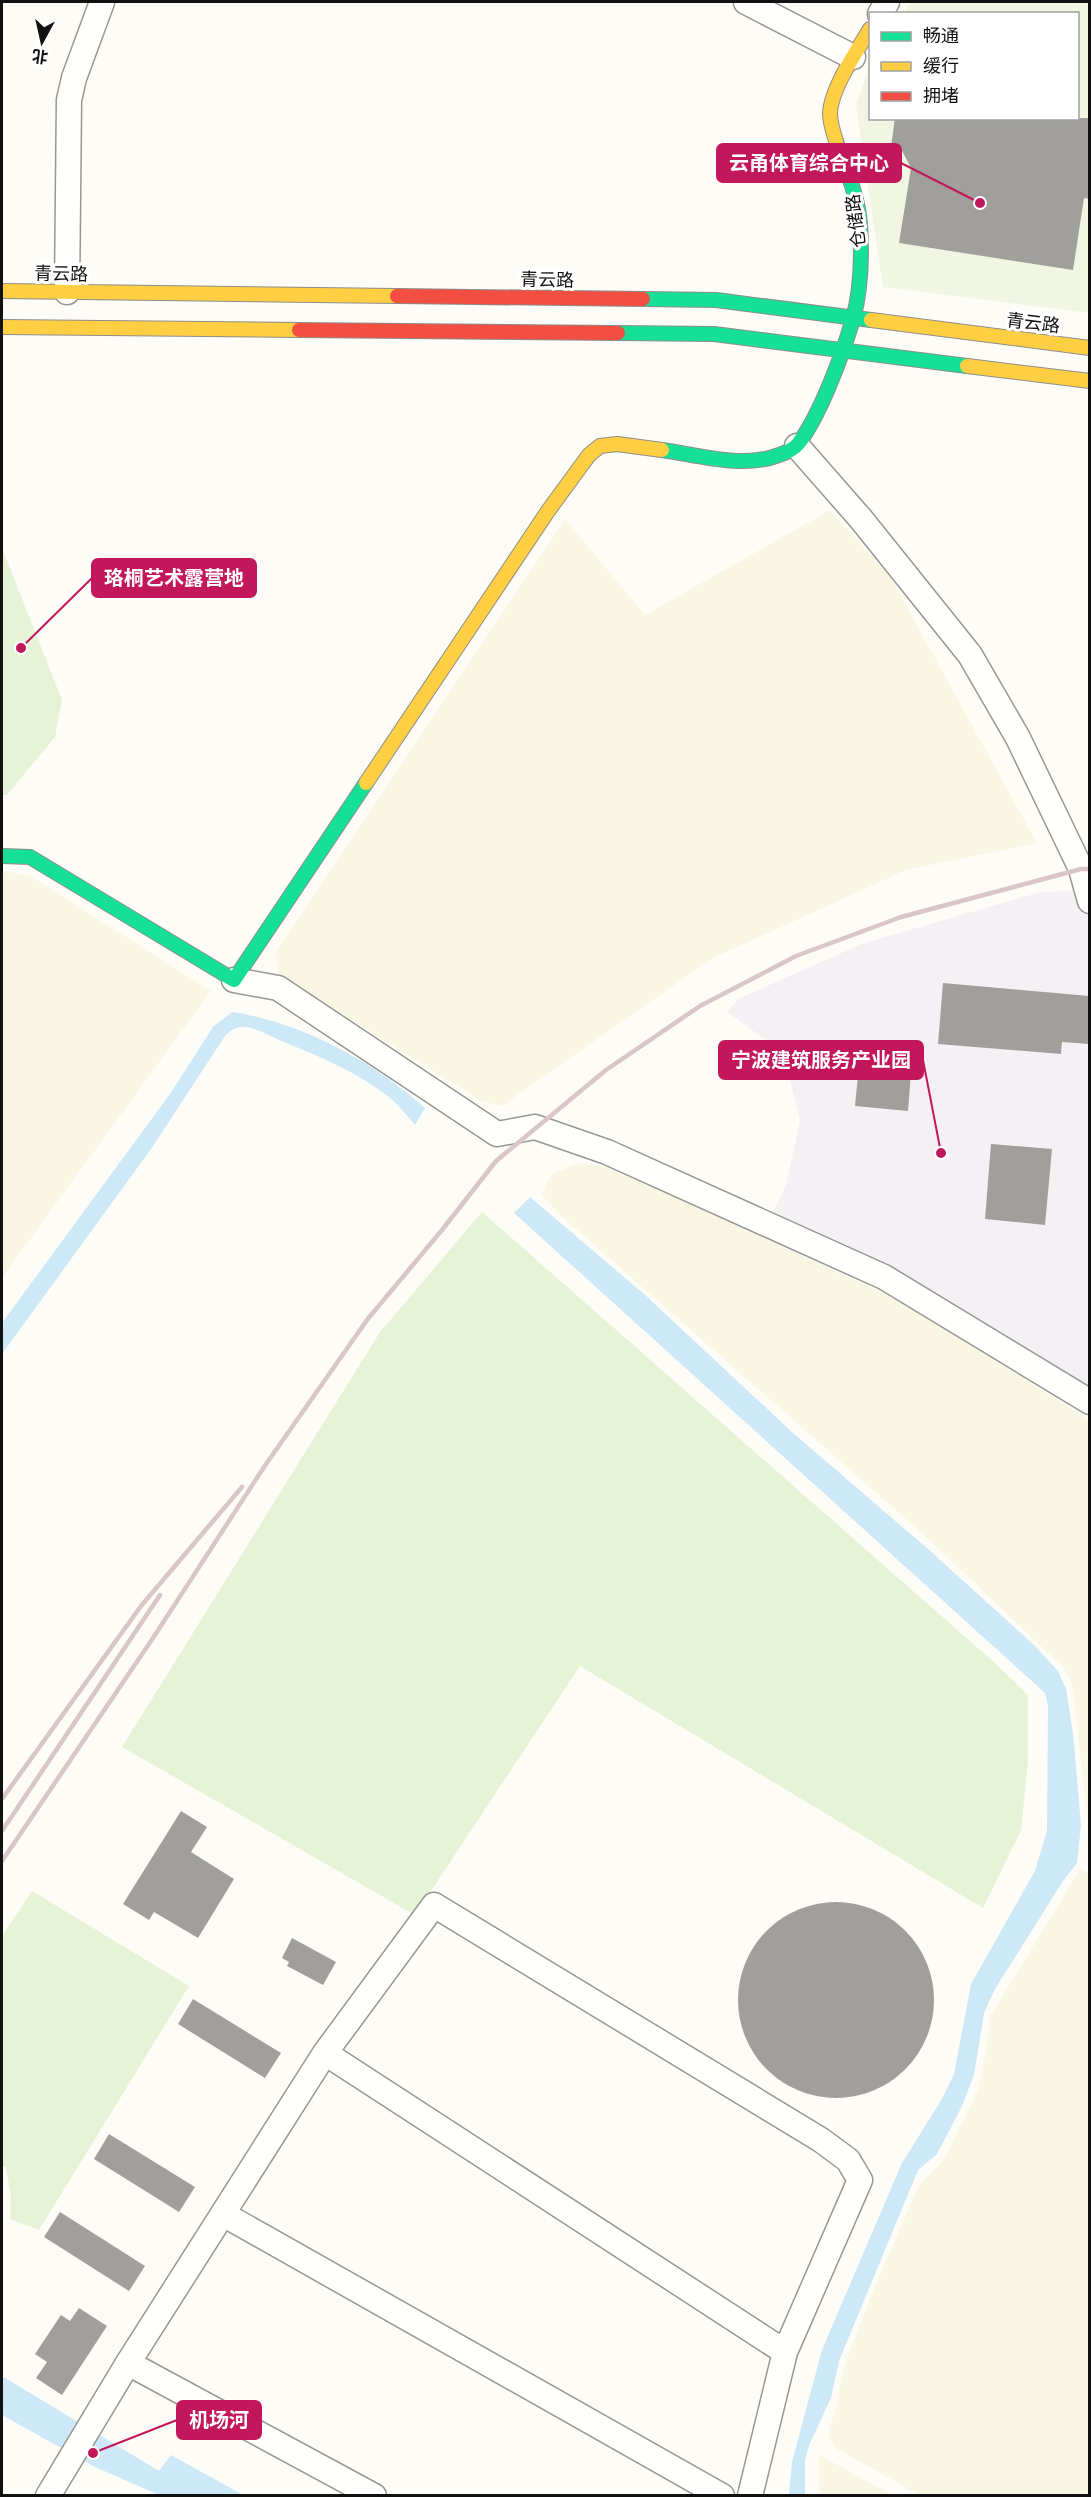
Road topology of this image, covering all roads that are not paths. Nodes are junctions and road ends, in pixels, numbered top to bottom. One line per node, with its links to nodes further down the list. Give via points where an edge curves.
1 (102, 2): 6 (street, via 69,100)
2 (746, 2): 4 (street)
3 (869, 31): 4 (street, 仓储路)
4 (853, 57): 7 (street, 仓储路, via 832,101 830,115 860,223 860,267)
5 (2, 291): 6 (street, 青云路)
6 (67, 292): 7 (street, 青云路, via 716,300)
7 (853, 318): 9 (street, 青云路); 10 (street, 仓储路)
8 (2, 327): 10 (street, via 714,334)
9 (1089, 348)
10 (841, 350): 11 (street); 12 (street, 仓储路, via 820,405)
11 (1089, 381)
12 (797, 446): 14 (street, via 970,655 1023,748 1081,869); 15 (street, via 761,461 617,444 600,446 589,455)
13 (2, 856): 15 (street, via 30,857)
14 (1089, 901)
15 (234, 980): 16 (street, via 278,988 497,1134 535,1127 607,1152 884,1277)
16 (1089, 1402)
17 (325, 2053): 18 (street); 19 (street); 19 (street, via 434,1905 821,2140 848,2160 860,2180)
18 (223, 2214): 20 (street); 23 (street)
19 (785, 2352): 24 (street)
20 (123, 2372): 21 (street); 22 (street)
21 (48, 2496)
22 (374, 2496)
23 (722, 2496)
24 (750, 2496)

